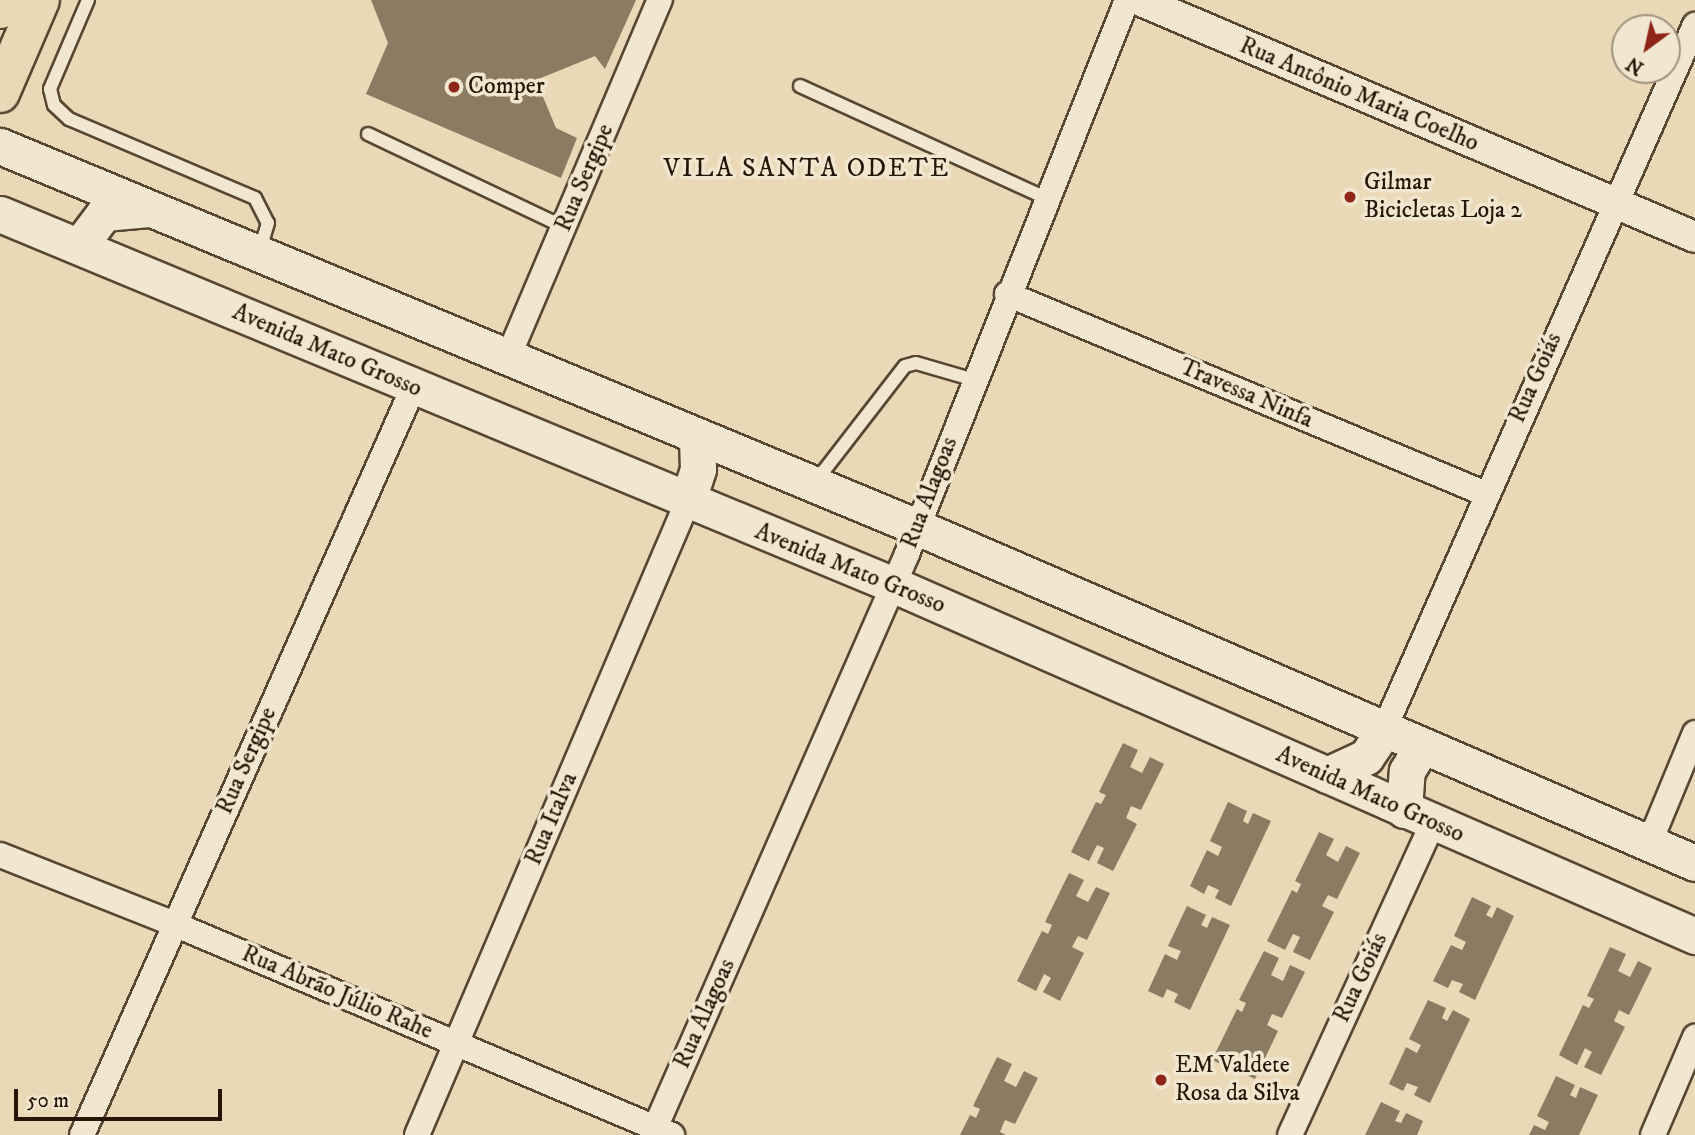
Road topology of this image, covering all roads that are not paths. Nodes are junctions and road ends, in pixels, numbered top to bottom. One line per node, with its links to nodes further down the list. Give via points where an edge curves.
1 (4, 0): 7 (main road)
2 (40, 0): 10 (main road)
3 (88, 0): 20 (lane, via 50,89 54,105 69,119 255,198 268,223)
4 (660, 0): 17 (street, Rua Sergipe)
5 (1127, 0): 13 (street, Rua Alagoas)
6 (1139, 0): 14 (street, Rua Antônio Maria Coelho)
7 (0, 9)
8 (1695, 26): 14 (street, Rua Goiás)
9 (800, 86): 13 (lane)
10 (0, 93)
11 (368, 134): 17 (lane)
12 (0, 146): 15 (main road)
13 (1050, 200): 21 (street, Rua Alagoas)
14 (1612, 205): 18 (street, Rua Antônio Maria Coelho); 27 (street, Rua Goiás)
15 (153, 208): 19 (main road, via 104,213); 20 (main road)
16 (0, 214): 19 (main road, Avenida Mato Grosso)
17 (564, 227): 22 (street, Rua Sergipe)
18 (1695, 237)
19 (80, 245): 24 (main road, Avenida Mato Grosso)
20 (259, 252): 22 (main road)
21 (1007, 294): 23 (street, Rua Alagoas); 27 (street, Travessa Ninfa)
22 (509, 355): 25 (main road)
23 (974, 380): 26 (lane, via 916,363 905,366); 29 (street, Rua Alagoas)
24 (414, 388): 28 (main road, Avenida Mato Grosso); 39 (street, Rua Sergipe)
25 (696, 436): 26 (main road); 28 (main road, via 698,469)
26 (814, 484): 29 (main road)
27 (1486, 494): 31 (street, Rua Goiás)
28 (687, 503): 30 (main road, Avenida Mato Grosso); 42 (street, Rua Italva)
29 (916, 527): 30 (street, Rua Alagoas); 31 (main road)
30 (894, 585): 34 (main road, Avenida Mato Grosso); 43 (street, Rua Alagoas)
31 (1384, 732): 33 (main road); 34 (main road, via 1366,757)
32 (1695, 733): 36 (street)
33 (1421, 748): 35 (main road, via 1407,771); 36 (main road)
34 (1327, 775): 35 (main road, Avenida Mato Grosso)
35 (1418, 816): 40 (main road, Avenida Mato Grosso); 46 (street, Rua Goiás)
36 (1649, 844): 38 (main road)
37 (0, 855): 39 (street, Rua Abrão Júlio Rahe)
38 (1695, 863)
39 (174, 924): 42 (street, Rua Abrão Júlio Rahe); 44 (street, Rua Sergipe)
40 (1695, 936)
41 (1695, 1037): 47 (street)
42 (456, 1044): 43 (street, Rua Abrão Júlio Rahe); 45 (street, Rua Italva)
43 (659, 1133)
44 (82, 1135)
45 (417, 1135)
46 (1290, 1135)
47 (1653, 1135)

